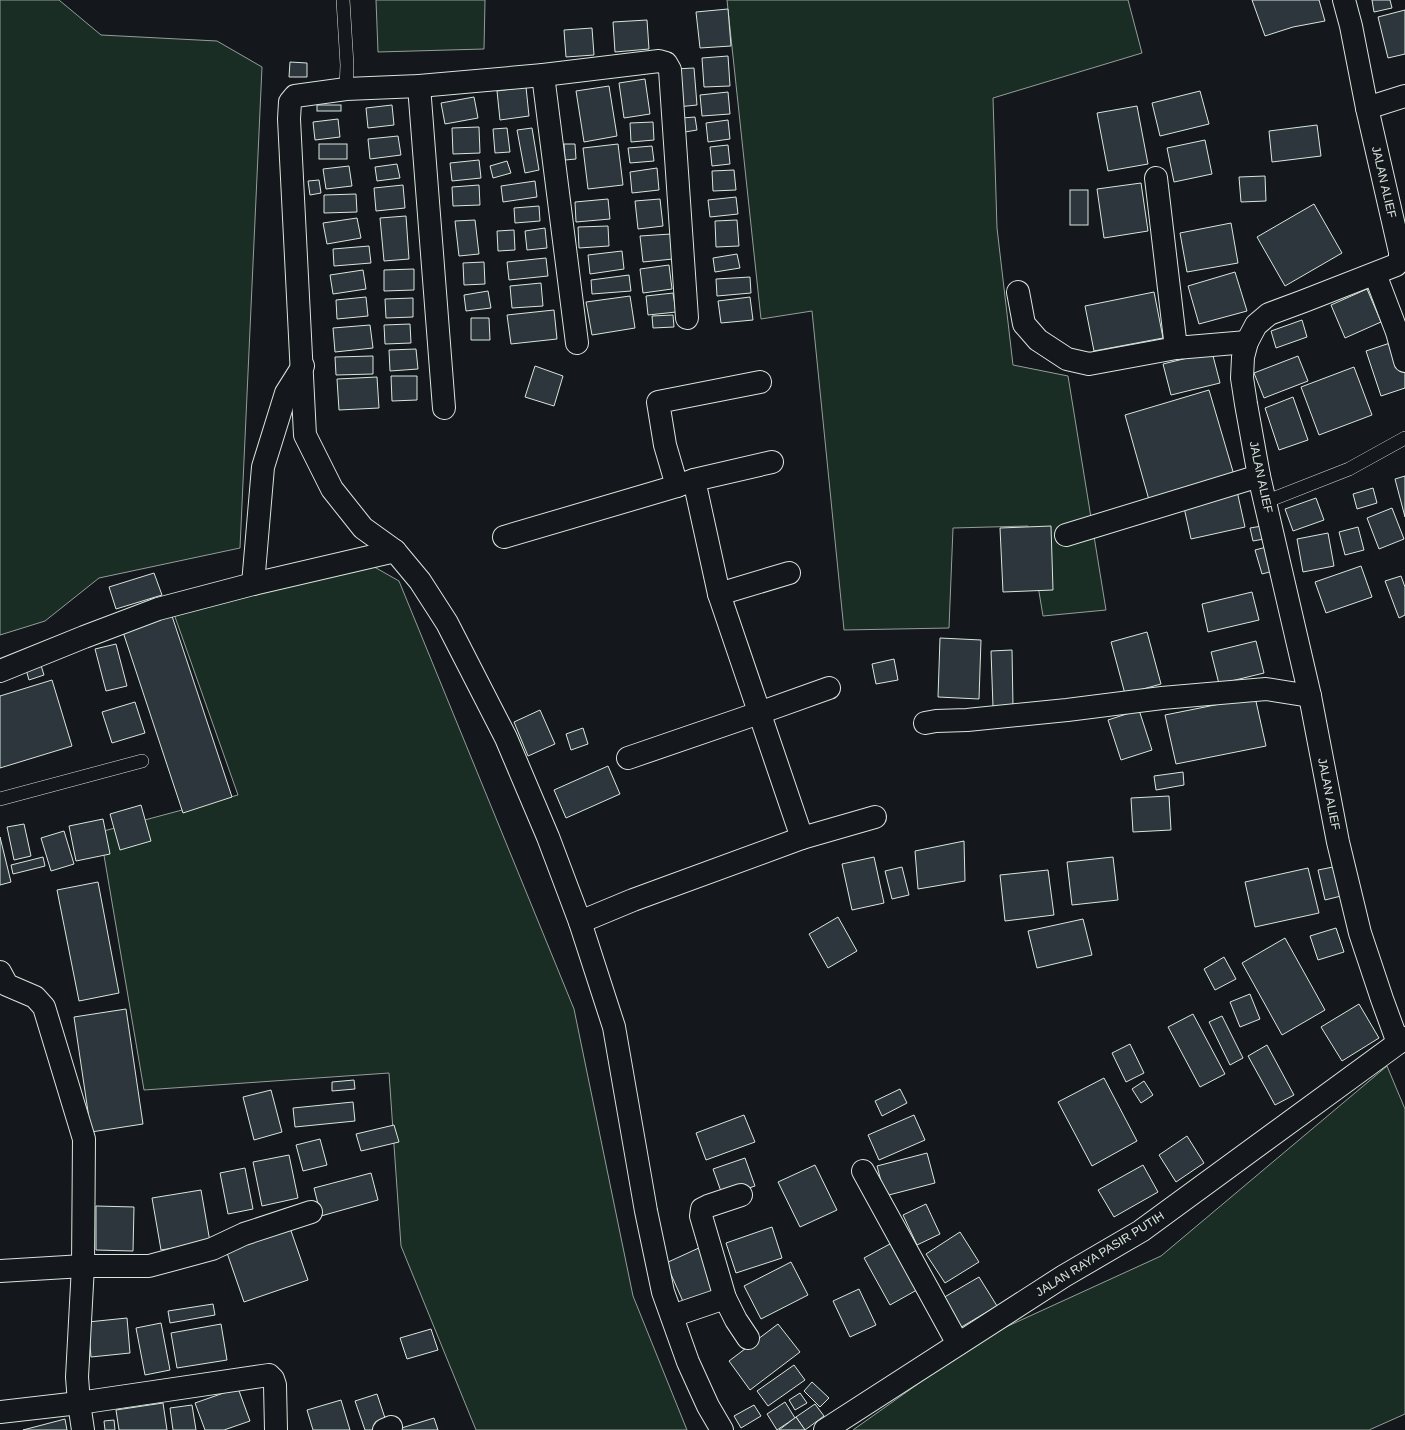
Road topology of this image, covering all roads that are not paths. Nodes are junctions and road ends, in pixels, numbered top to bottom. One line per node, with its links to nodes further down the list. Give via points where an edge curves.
1 (343, 0): 5 (lane)
2 (1344, 0): 7 (street, JALAN ALIEF, via 1353,32)
3 (543, 74): 4 (street); 11 (street, via 658,61 666,63 670,70); 13 (street)
4 (419, 86): 5 (street); 18 (street)
5 (346, 89): 16 (street, via 294,96 290,102)
6 (1405, 96): 7 (street)
7 (1367, 108): 9 (street, JALAN ALIEF, via 1400,252 1400,260 1396,265)
8 (1156, 178): 14 (street)
9 (1376, 274): 12 (street, JALAN ALIEF, via 1269,314 1256,325); 15 (street)
10 (1018, 292): 14 (street, via 1024,324 1038,340 1067,359 1089,364)
11 (687, 318)
12 (1248, 342): 14 (street); 21 (street, JALAN ALIEF, via 1243,357 1242,378)
13 (577, 343)
14 (1176, 348)
15 (1405, 361)
16 (303, 366): 26 (street, via 305,436 332,489 363,528); 28 (street, via 286,393 263,467)
17 (760, 382): 22 (street, via 658,402 665,445)
18 (444, 408)
19 (1405, 438): 23 (lane, via 1349,469)
20 (772, 462): 22 (street)
21 (1259, 476): 23 (street, JALAN ALIEF); 24 (street)
22 (686, 483): 25 (street); 29 (street)
23 (1265, 502): 32 (street, JALAN ALIEF)
24 (1066, 535)
25 (504, 537)
26 (394, 551): 28 (street); 40 (street, via 420,581 447,623 506,738 548,837)
27 (789, 572): 29 (street)
28 (253, 584): 30 (street, via 158,609)
29 (719, 594): 33 (street)
30 (0, 671)
31 (829, 688): 33 (street)
32 (1310, 696): 34 (street, via 1266,689); 42 (street, JALAN ALIEF, via 1338,842 1360,933 1382,999)
33 (759, 713): 35 (street); 39 (street)
34 (924, 723)
35 (628, 758)
36 (142, 761): 37 (lane)
37 (0, 799)
38 (875, 817): 39 (street)
39 (802, 838): 40 (street)
40 (580, 922): 49 (street, via 614,1027 646,1211 663,1292)
41 (0, 972): 46 (street, via 7,984 35,997 44,1007 84,1139)
42 (1402, 1040): 51 (street, JALAN RAYA PASIR PUTIH, via 1141,1231 1064,1276)
43 (863, 1171): 51 (street)
44 (741, 1195): 48 (street, via 702,1209 701,1216)
45 (311, 1212): 46 (street, via 244,1234 212,1250 149,1266)
46 (83, 1266): 47 (street); 52 (street)
47 (0, 1271)
48 (725, 1298): 49 (street); 50 (street)
49 (672, 1316): 56 (street, via 688,1362)
50 (748, 1338)
51 (958, 1344): 57 (street, JALAN RAYA PASIR PUTIH)
52 (78, 1403): 53 (street); 54 (street); 55 (street, via 269,1375 275,1385)
53 (0, 1412)
54 (83, 1430)
55 (276, 1430)
56 (722, 1430)
57 (825, 1430)

